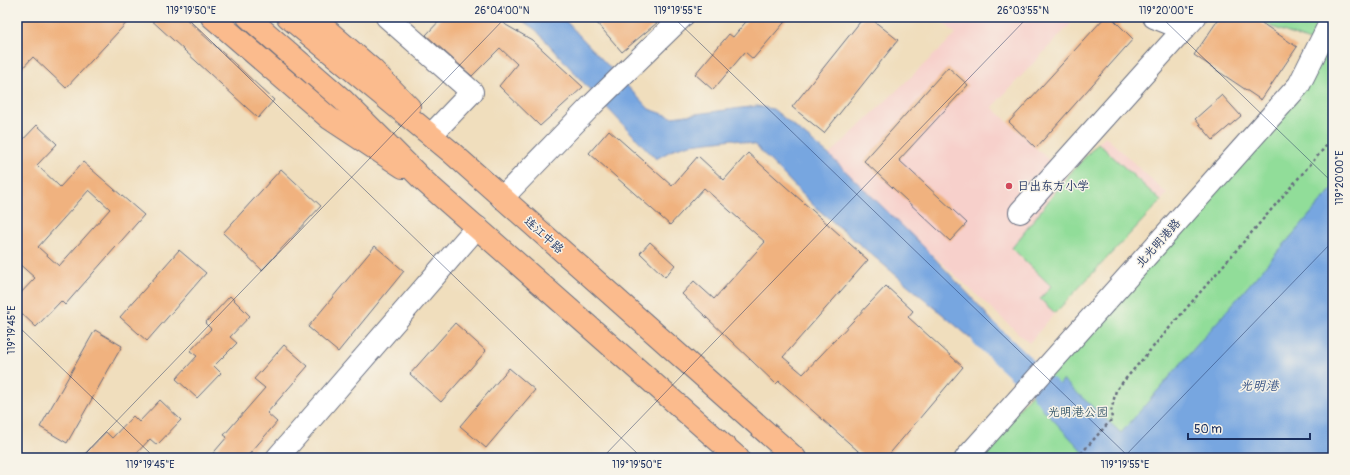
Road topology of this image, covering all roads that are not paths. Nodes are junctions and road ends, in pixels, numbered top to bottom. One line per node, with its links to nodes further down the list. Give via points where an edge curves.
1 (212, 17): 12 (main road, via 329,118)
2 (248, 17): 12 (main road, via 343,100)
3 (288, 17): 11 (main road, 连江中路)
4 (312, 17): 10 (main road, via 372,69)
5 (387, 17): 10 (street, via 472,92)
6 (682, 17): 13 (street)
7 (1154, 17): 9 (street)
8 (1333, 17): 19 (street, 北光明港路, via 1299,86)
9 (1190, 23): 14 (street)
10 (433, 133): 11 (main road)
11 (451, 152): 13 (main road, 连江中路)
12 (424, 181): 15 (main road)
13 (502, 198): 18 (main road, 连江中路)
14 (1020, 212)
15 (477, 227): 16 (street); 17 (main road)
16 (277, 458)
17 (738, 458)
18 (795, 458)
19 (966, 458)

